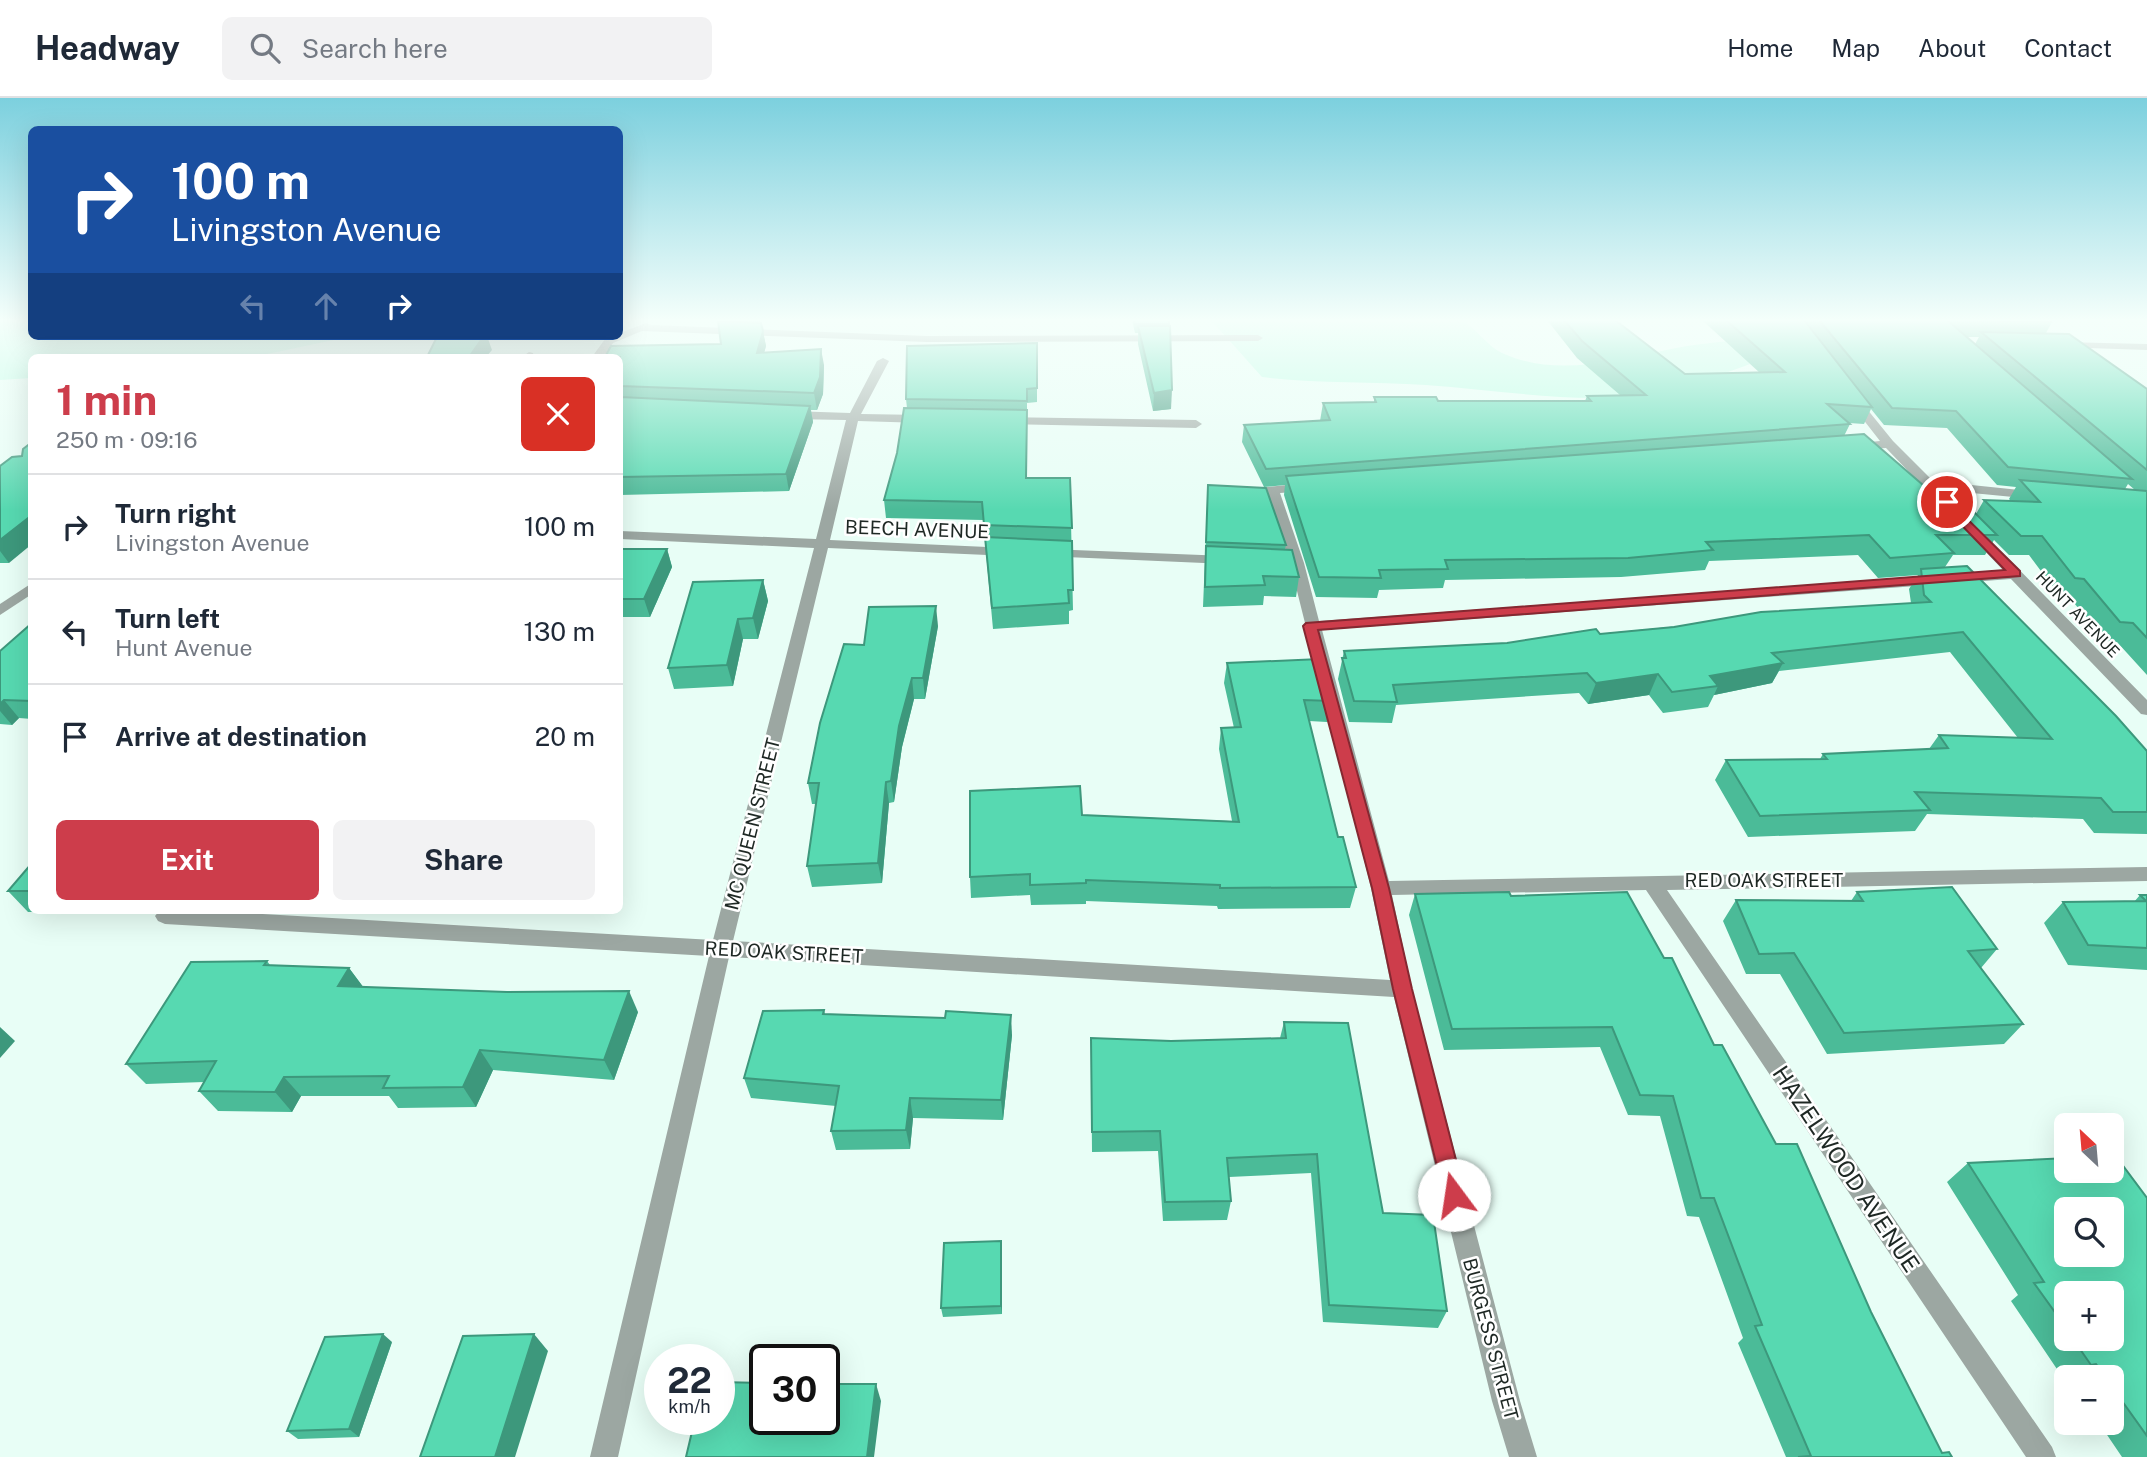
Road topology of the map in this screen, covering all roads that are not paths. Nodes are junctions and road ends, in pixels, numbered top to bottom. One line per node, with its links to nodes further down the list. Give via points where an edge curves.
1 (871, 383): 4 (street, MC QUEEN STREET)
2 (1848, 392): 8 (street, HUNT AVENUE)
3 (771, 414): 4 (street)
4 (853, 418): 5 (street); 14 (street, MC QUEEN STREET)
5 (935, 419)
6 (990, 420): 7 (street)
7 (1196, 424)
8 (1889, 444): 9 (street); 10 (street, HUNT AVENUE)
9 (1834, 448)
10 (1929, 485): 12 (street); 16 (street, HUNT AVENUE)
11 (1327, 486): 19 (street, BURGESS STREET, via 1272,490)
12 (2048, 496)
13 (623, 535): 14 (street, BEECH AVENUE)
14 (821, 544): 15 (street, BEECH AVENUE); 25 (street, MC QUEEN STREET)
15 (1241, 561)
16 (2015, 573): 19 (street); 20 (street, HUNT AVENUE)
17 (28, 590): 18 (street)
18 (0, 611)
19 (1310, 626): 23 (street, BURGESS STREET)
20 (2147, 710)
21 (2147, 874): 22 (street, RED OAK STREET)
22 (1650, 881): 23 (street, RED OAK STREET); 29 (street, HAZELWOOD AVENUE)
23 (1381, 888): 26 (street, BURGESS STREET)
24 (165, 916): 25 (street, RED OAK STREET)
25 (721, 949): 26 (street, RED OAK STREET); 27 (street, MC QUEEN STREET)
26 (1402, 989): 28 (street, BURGESS STREET)
27 (604, 1457)
28 (1523, 1457)
29 (2042, 1457)

